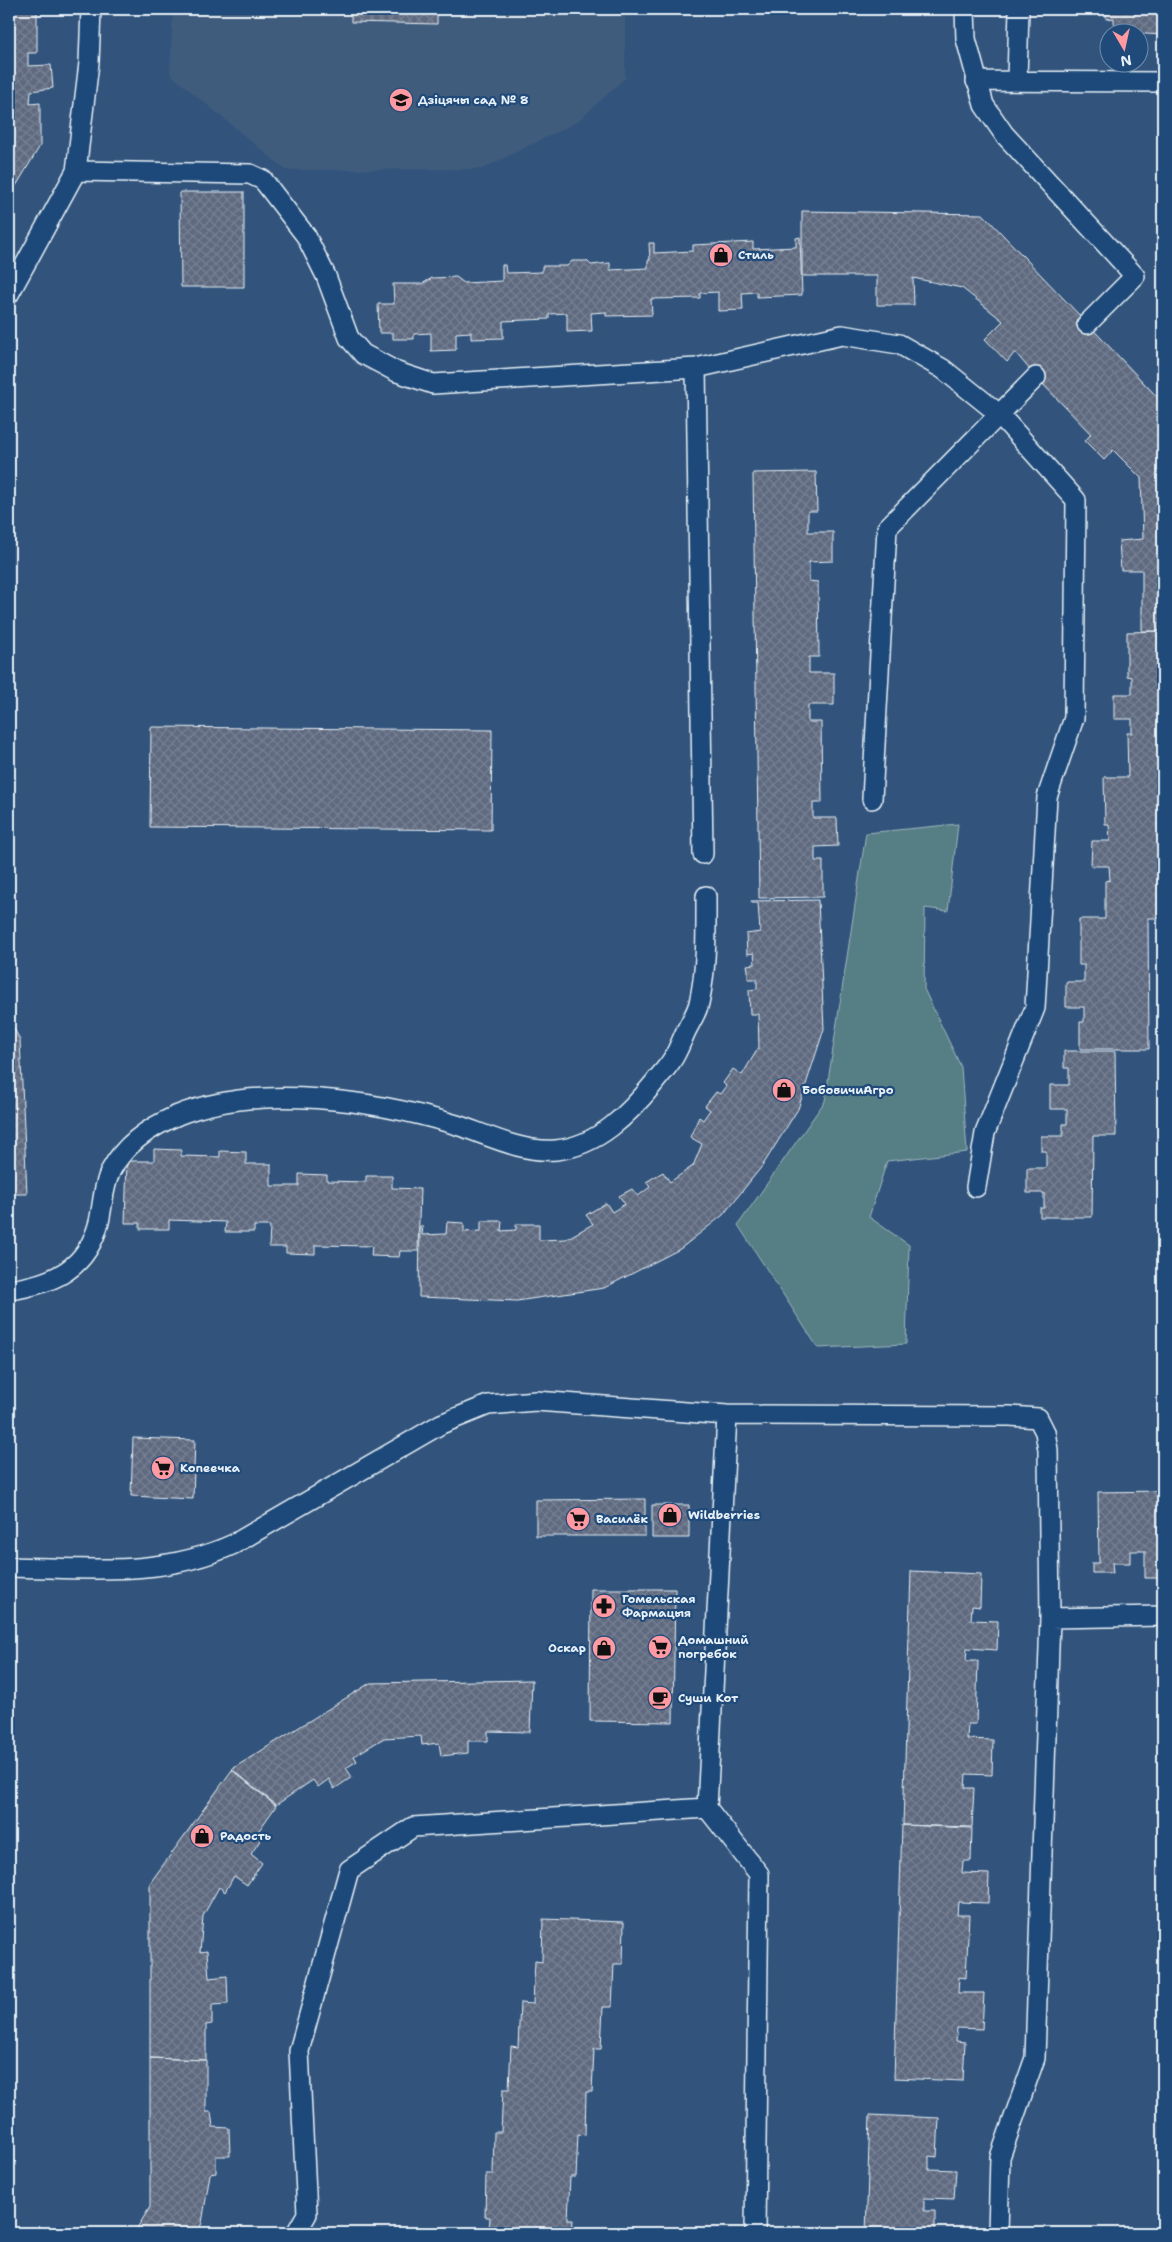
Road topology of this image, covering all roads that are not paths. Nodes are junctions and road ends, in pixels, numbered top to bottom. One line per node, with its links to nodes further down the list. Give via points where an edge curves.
1 (91, 9): 7 (lane, via 89,63)
2 (965, 9): 5 (lane, via 966,39)
3 (1019, 9): 4 (lane)
4 (1017, 80): 5 (lane); 6 (lane)
5 (976, 81): 9 (lane, via 984,105 1004,134 1135,276)
6 (1163, 82)
7 (76, 171): 8 (lane); 10 (lane, via 250,174 263,180 306,236 326,276 350,338 363,354 396,372 433,384)
8 (9, 294)
9 (1087, 324)
10 (696, 368): 12 (lane, via 842,334 899,344 943,368); 14 (lane)
11 (1036, 377): 12 (lane)
12 (999, 414): 13 (lane, via 887,528); 16 (lane, via 1076,500 1074,718 1046,798 1034,1008 985,1132)
13 (872, 799)
14 (702, 854)
15 (706, 896): 17 (lane, via 707,954 698,1006 680,1045 638,1102 610,1128 586,1143 555,1150 526,1148 407,1111 325,1099 233,1100 195,1109 143,1134 122,1153 111,1170 95,1236 86,1254 62,1274 45,1282)
16 (976, 1188)
17 (9, 1290)
18 (727, 1415): 19 (lane, via 536,1401 488,1405 441,1424 209,1556 158,1567 126,1569); 21 (lane, via 1038,1418 1045,1432 1048,1450); 22 (lane)
19 (9, 1567)
20 (1163, 1616): 21 (lane)
21 (1050, 1618): 25 (lane, via 1035,2058 1000,2157)
22 (708, 1808): 23 (lane, via 413,1827 349,1870 299,2051 307,2214); 24 (lane, via 759,1874)
23 (296, 2233)
24 (756, 2233)
25 (998, 2233)

